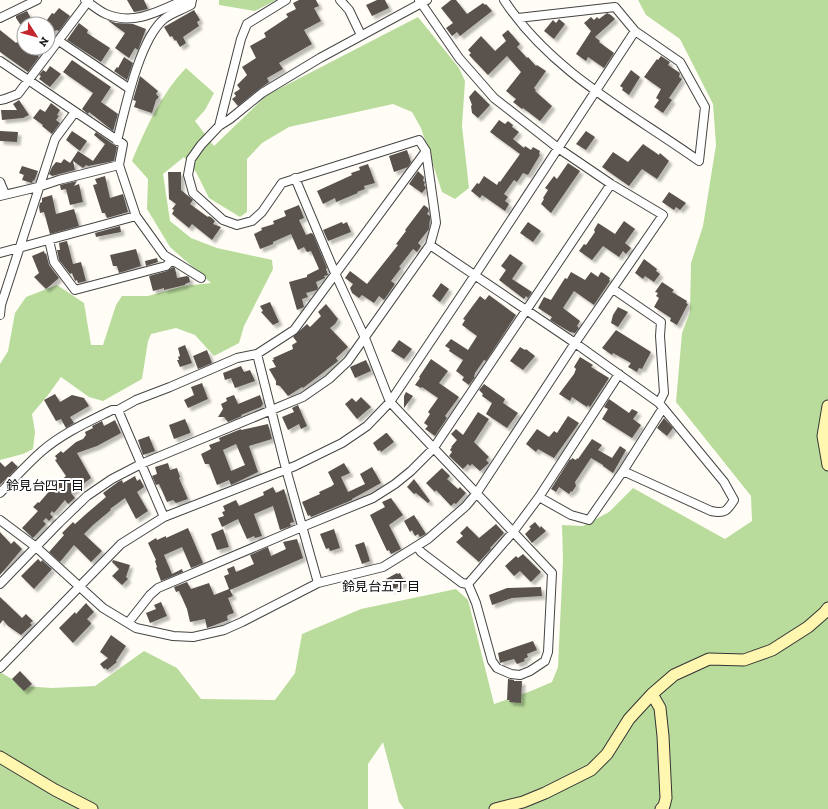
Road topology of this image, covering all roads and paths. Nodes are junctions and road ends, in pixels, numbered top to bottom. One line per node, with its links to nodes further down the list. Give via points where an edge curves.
1 (36, 0): 9 (street)
2 (184, 0): 7 (street, via 133,19 116,18 105,14)
3 (192, 0): 16 (street, via 191,5 165,19 150,34)
4 (286, 0): 20 (street, via 247,24)
5 (340, 0): 12 (street, via 349,10)
6 (504, 0): 10 (street)
7 (87, 1): 13 (street)
8 (422, 1): 12 (street); 22 (street, via 459,58 494,98)
9 (0, 18)
10 (518, 18): 11 (street, via 615,7); 17 (street, via 555,59)
11 (635, 31): 17 (street); 17 (street, via 680,62 704,107 699,161)
12 (361, 35): 20 (street, via 262,92)
13 (59, 41): 15 (street); 16 (street)
14 (0, 61): 15 (street)
15 (29, 81): 18 (street, via 18,94); 19 (street)
16 (130, 89): 21 (street)
17 (595, 91): 22 (street)
18 (0, 100)
19 (75, 112): 21 (street); 28 (street, via 55,139)
20 (220, 126): 25 (street, via 201,144 191,159 188,175 193,193 224,220 237,225 252,222 282,183)
21 (117, 141): 24 (street, via 123,144)
22 (558, 148): 27 (street); 37 (street)
23 (426, 151): 25 (street, via 419,140); 32 (street, via 436,223); 36 (street)
24 (119, 165): 28 (street); 30 (street)
25 (295, 178): 36 (street)
26 (0, 182): 29 (street)
27 (611, 184): 39 (street, via 663,215); 41 (street)
28 (38, 188): 29 (street); 33 (street)
29 (2, 195)
30 (136, 216): 31 (street); 35 (street, via 164,255)
31 (49, 240): 33 (street); 35 (street, via 54,262 74,290 166,266)
32 (430, 245): 37 (street); 43 (street)
33 (19, 248): 34 (street); 40 (street)
34 (0, 253)
35 (172, 260): 38 (street)
36 (335, 273): 43 (street); 45 (street, via 294,330)
37 (476, 275): 41 (street); 47 (street)
38 (201, 278)
39 (613, 289): 44 (street); 48 (street, via 661,322 664,393)
40 (0, 305): 42 (street)
41 (527, 310): 44 (street); 52 (street)
42 (0, 315)
43 (364, 338): 47 (street); 51 (street, via 348,361 329,380 303,397)
44 (576, 343): 46 (street); 58 (street)
45 (257, 354): 50 (street, via 237,358); 51 (street)
46 (619, 374): 48 (street); 59 (street)
47 (390, 402): 52 (street); 55 (street, via 367,426 342,443)
48 (661, 405): 56 (street); 56 (street, via 724,482 734,500 728,510 720,513 711,511)
49 (828, 406): 54 (street, via 823,436)
50 (118, 410): 53 (street); 57 (street, via 112,410 61,437 42,451)
51 (271, 411): 53 (street); 55 (street)
52 (433, 448): 58 (street); 62 (street, via 406,476 373,498)
53 (141, 464): 60 (street); 65 (street, via 87,496)
54 (828, 465)
55 (286, 469): 60 (street); 62 (street)
56 (623, 470): 59 (street, via 589,520 571,515)
57 (0, 493)
58 (476, 494): 63 (street); 64 (street, via 466,506)
59 (539, 496): 63 (street)
60 (164, 517): 69 (street, via 121,544)
61 (0, 520): 65 (street)
62 (302, 527): 66 (street); 71 (street, via 158,588)
63 (513, 532): 68 (street); 68 (street, via 552,573 548,652 545,661 520,675 497,668 492,661)
64 (417, 546): 66 (street, via 383,567); 68 (street, via 421,552 462,583)
65 (36, 547): 67 (street); 69 (street)
66 (318, 583): 71 (street, via 224,630 193,637 173,636 136,628)
67 (0, 584)
68 (468, 584)
69 (79, 587): 71 (street, via 103,608); 72 (street)
70 (828, 608): 73 (street, via 808,627 772,650 744,660 709,659 674,675)
71 (128, 623)
72 (1, 664)
73 (652, 694): 76 (street, via 629,719 607,754 591,770 523,802); 77 (street, via 660,708 664,736 666,798)
74 (0, 758): 75 (street)
75 (92, 809)
76 (495, 809)
77 (661, 809)

